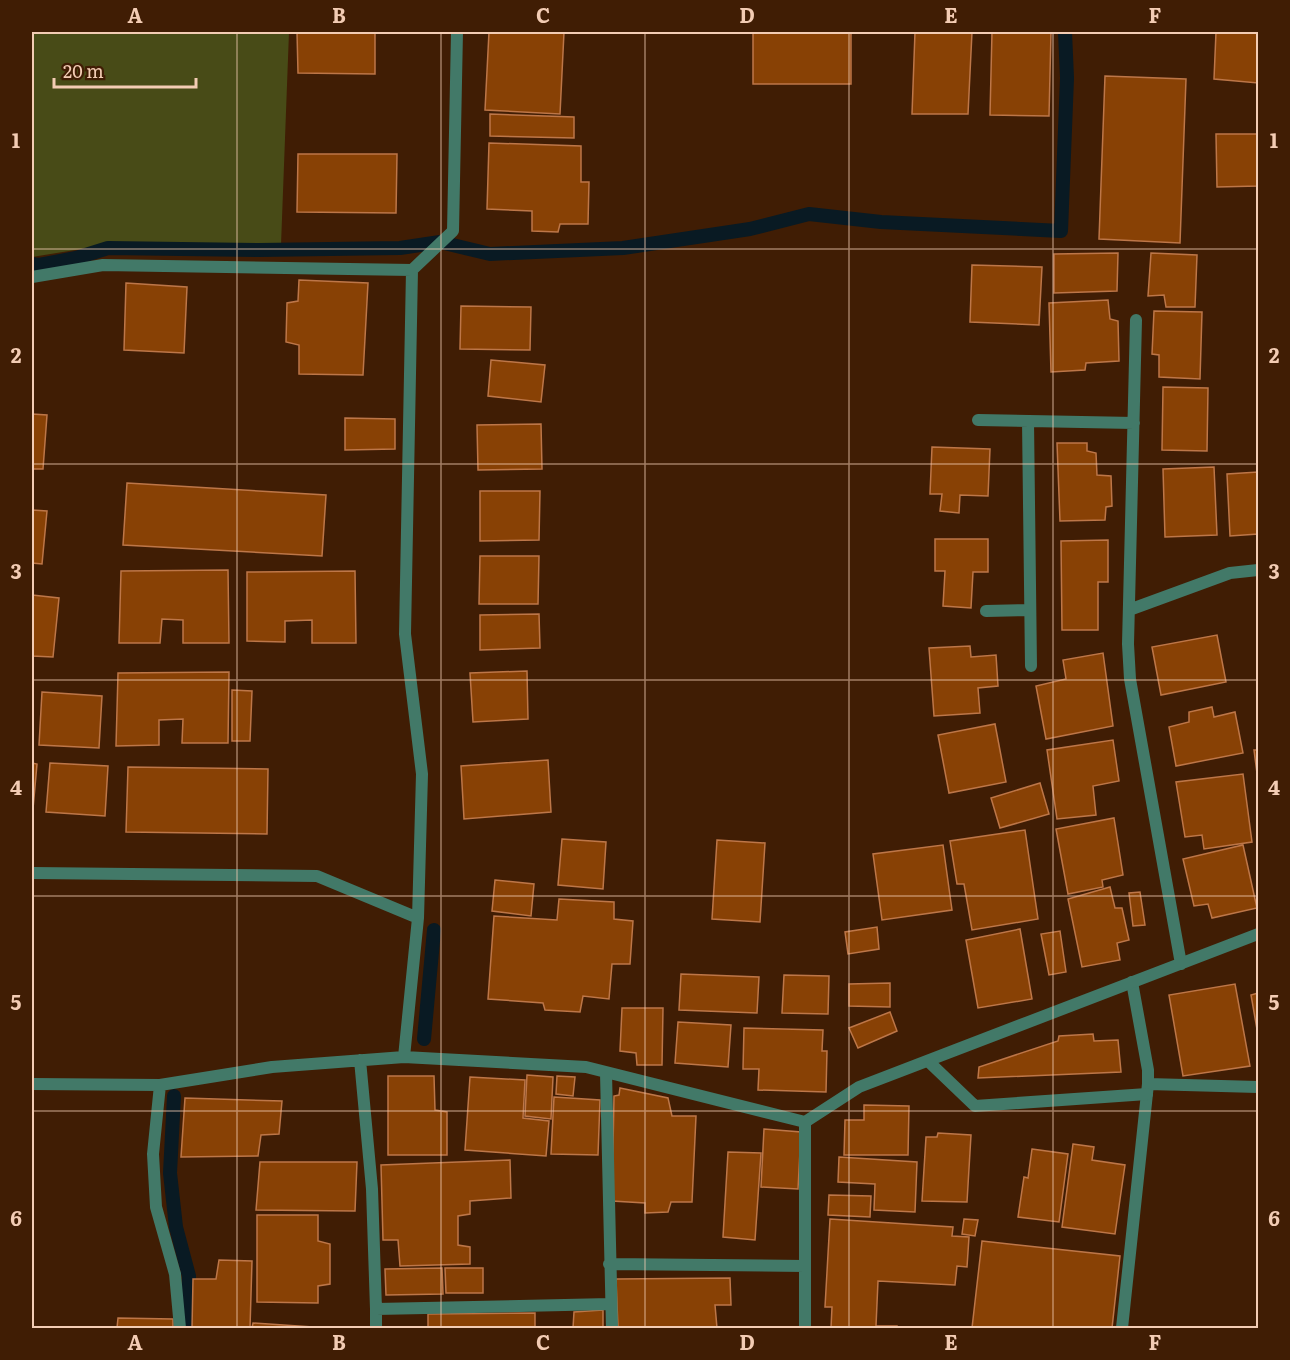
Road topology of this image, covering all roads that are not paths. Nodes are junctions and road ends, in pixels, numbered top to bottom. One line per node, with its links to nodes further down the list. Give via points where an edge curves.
1 (457, 32): 2 (street, via 453,231)
2 (412, 270): 3 (street, via 103,265); 14 (street, via 405,634 422,774)
3 (32, 277)
4 (1136, 320): 7 (street)
5 (978, 420): 6 (street)
6 (1028, 421): 7 (street); 10 (street)
7 (1134, 423): 9 (street)
8 (1258, 570): 9 (street, via 1230,573)
9 (1129, 609): 16 (street, via 1130,679)
10 (1030, 610): 11 (street); 12 (street)
11 (986, 611)
12 (1031, 666)
13 (32, 873): 14 (street, via 317,876)
14 (418, 918): 18 (street)
15 (1258, 934): 16 (street)
16 (1181, 964): 17 (street)
17 (1132, 982): 20 (street); 25 (street)
18 (404, 1057): 19 (street); 21 (street, via 586,1067)
19 (360, 1060): 23 (street, via 272,1067); 30 (street, via 372,1189)
20 (928, 1061): 25 (street, via 975,1106); 26 (street, via 859,1087)
21 (606, 1072): 26 (street); 27 (street)
22 (32, 1084): 23 (street)
23 (160, 1085): 31 (street, via 153,1154 156,1207 175,1274)
24 (1258, 1087): 25 (street)
25 (1148, 1089): 35 (street)
26 (805, 1122): 28 (street)
27 (609, 1264): 28 (street); 29 (street)
28 (805, 1266): 34 (street)
29 (610, 1304): 30 (street); 33 (street)
30 (376, 1309): 32 (street)
31 (180, 1329)
32 (376, 1329)
33 (612, 1329)
34 (805, 1329)
35 (1122, 1329)

